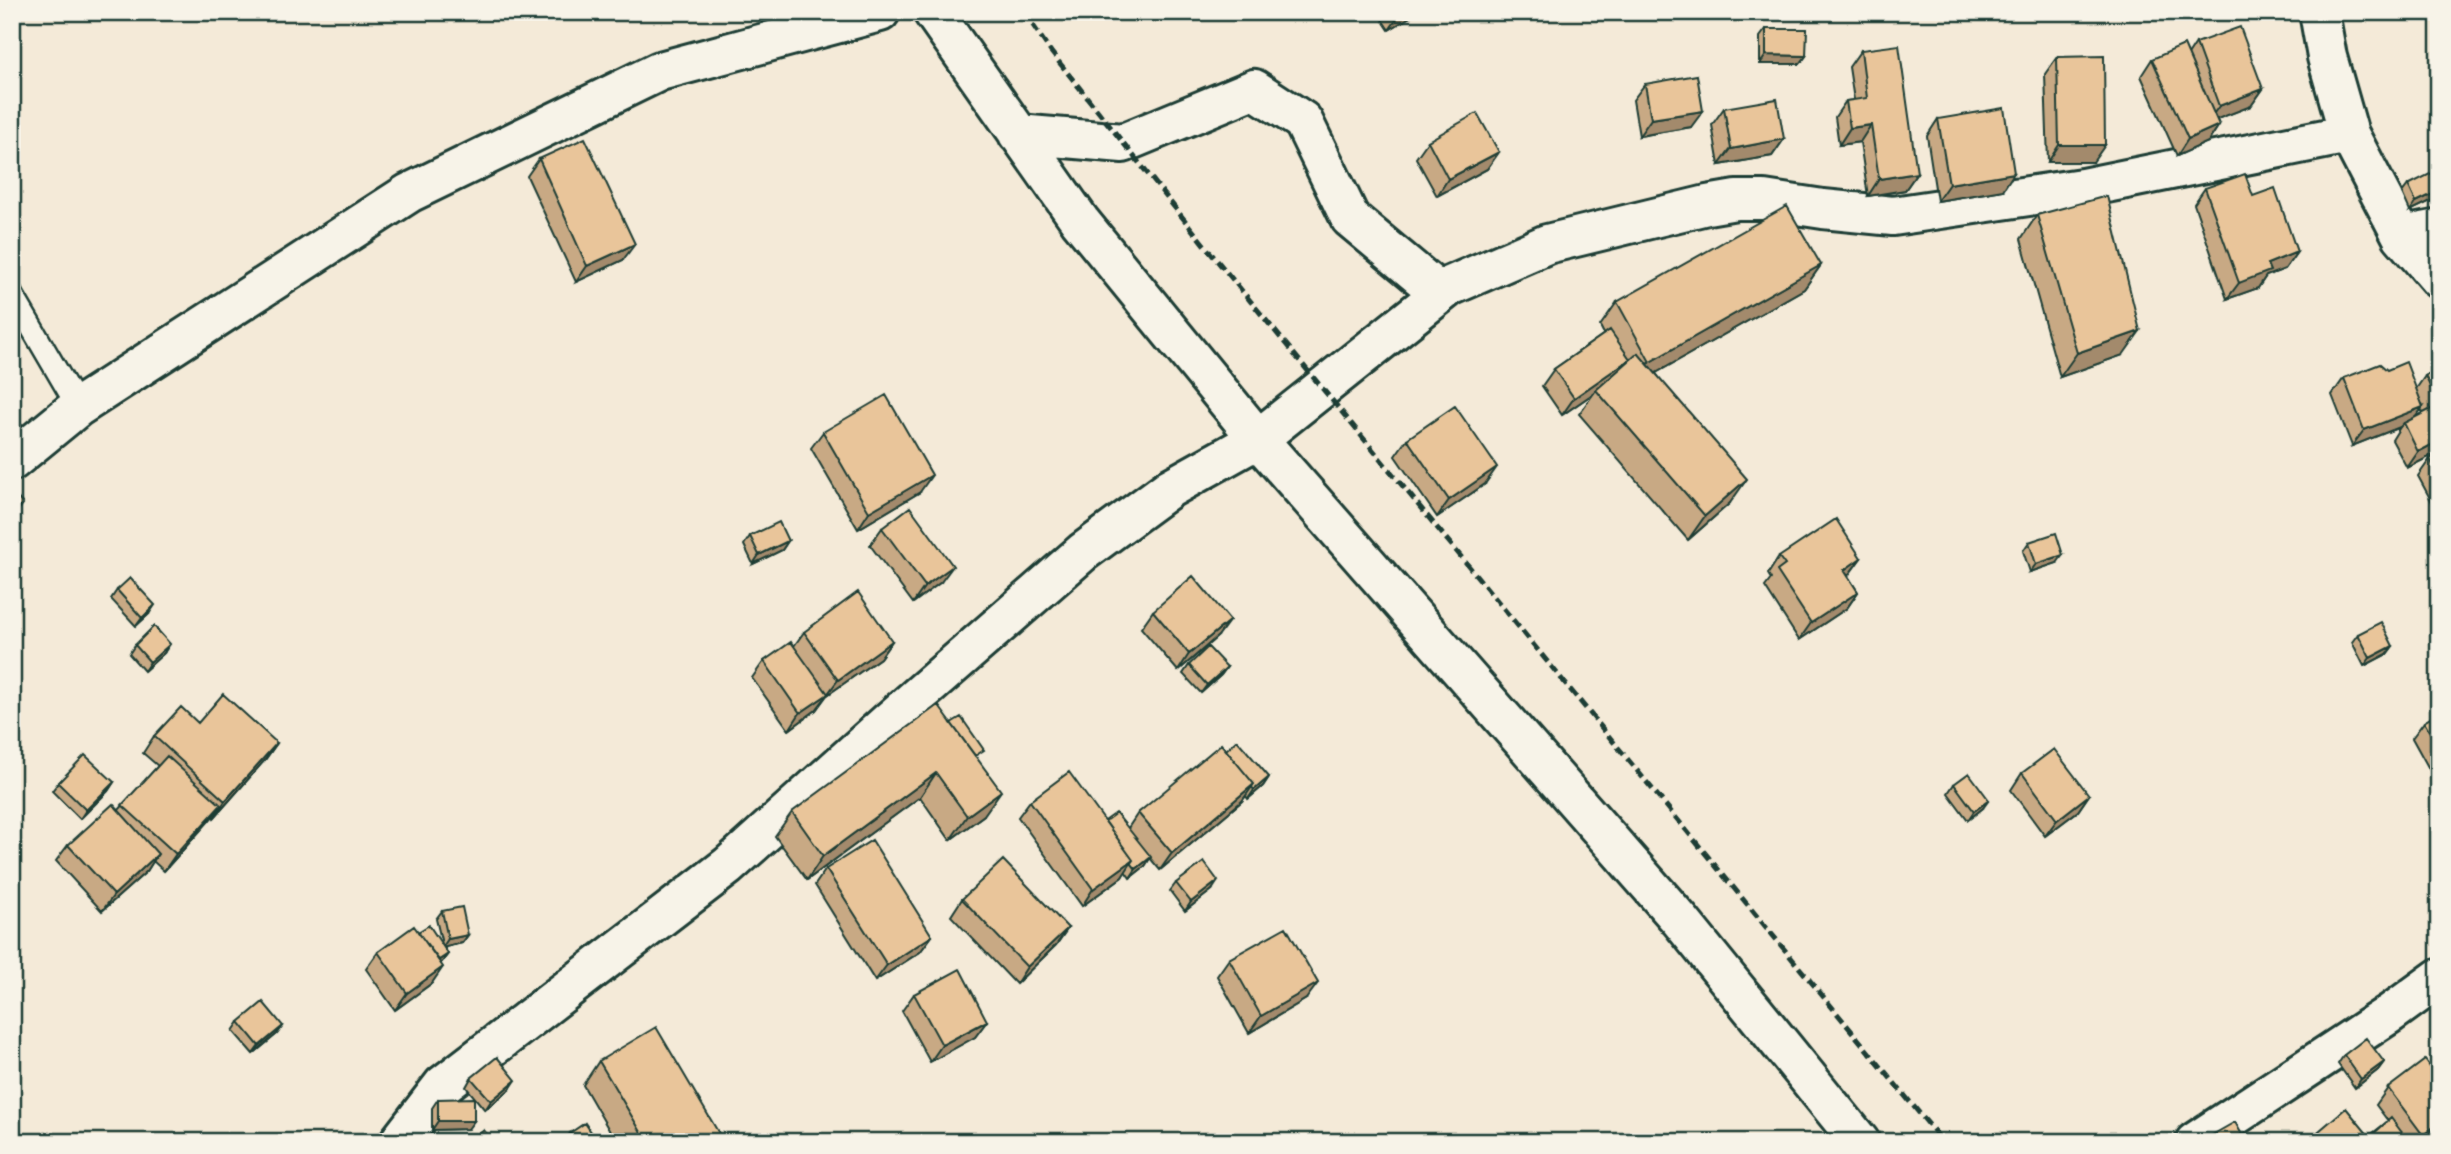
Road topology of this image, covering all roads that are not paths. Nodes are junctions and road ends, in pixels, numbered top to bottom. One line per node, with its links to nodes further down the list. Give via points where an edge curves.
1 (880, 12): 10 (street, via 660,71 409,193)
2 (933, 12): 4 (street)
3 (2319, 12): 5 (street)
4 (1018, 134): 8 (street, via 1123,143 1254,89 1303,121 1350,218); 11 (street, via 1080,221)
5 (2349, 134): 6 (street); 8 (street, via 2082,188 1892,216 1764,200 1707,205 1548,244)
6 (2421, 233): 7 (street)
7 (2439, 279)
8 (1440, 293): 11 (street)
9 (12, 294): 10 (lane)
10 (78, 407): 12 (street)
11 (1258, 439): 14 (street, via 1170,488 1083,552 728,866 443,1085); 15 (street, via 1680,920)
12 (12, 461)
13 (2439, 978): 16 (street)
14 (399, 1142)
15 (1860, 1142)
16 (2195, 1142)

